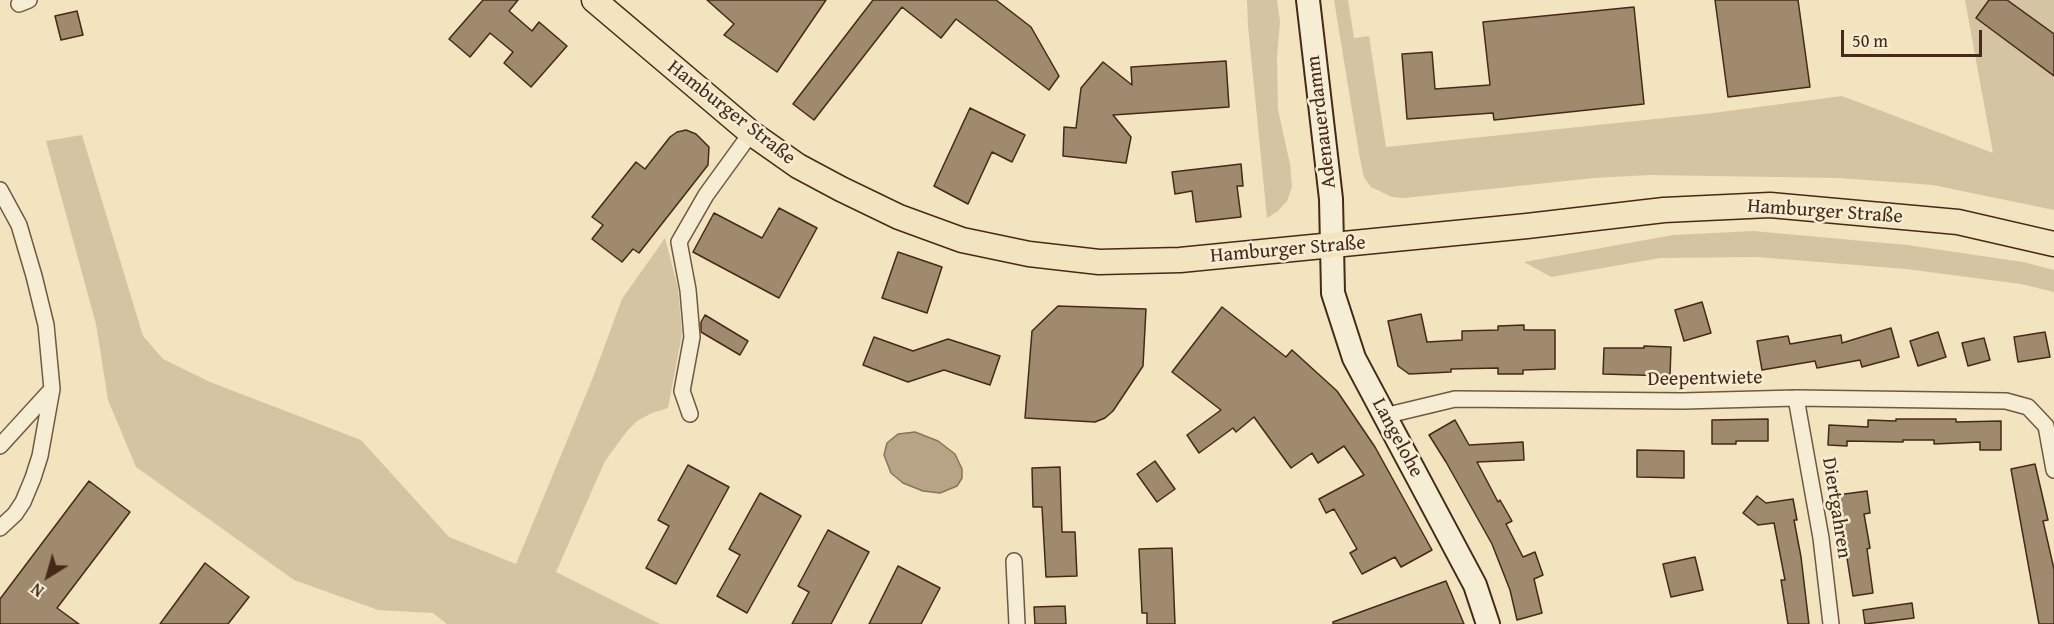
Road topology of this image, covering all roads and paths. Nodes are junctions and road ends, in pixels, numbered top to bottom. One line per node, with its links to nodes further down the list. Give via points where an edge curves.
1 (594, 0): 3 (main road, Hamburger Straße)
2 (1308, 0): 5 (street, Adenauerdamm)
3 (751, 133): 5 (main road, Hamburger Straße, via 798,166 899,218 962,240 1029,254 1139,262); 9 (street, via 706,195 679,242 692,337 682,391)
4 (0, 190): 7 (street, via 19,225 34,276 46,324)
5 (1334, 244): 6 (main road, Hamburger Straße, via 1664,210 1770,206 1958,222); 10 (street, Langelohe, via 1333,293 1354,358)
6 (2054, 244)
7 (52, 389): 11 (street); 13 (street, via 33,478 23,502)
8 (1796, 398): 10 (street, Deepentwiete, via 1455,399); 12 (street, Deepentwiete, via 2006,401 2028,407 2046,426); 17 (street, Diertgahren, via 1821,538)
9 (690, 414)
10 (1384, 416): 16 (street, Langelohe, via 1475,585)
11 (0, 446)
12 (2054, 470)
13 (0, 528)
14 (1014, 561): 15 (street)
15 (1017, 624)
16 (1488, 624)
17 (1831, 624)

